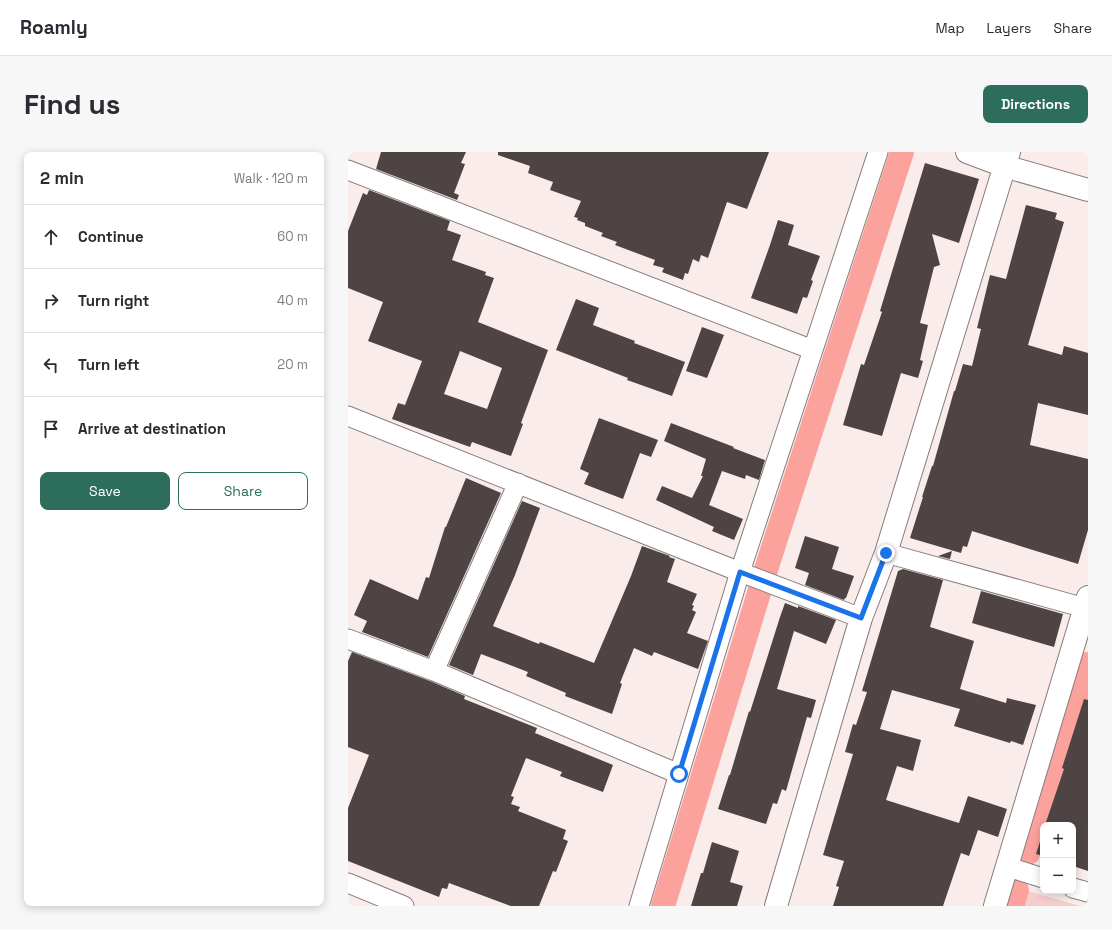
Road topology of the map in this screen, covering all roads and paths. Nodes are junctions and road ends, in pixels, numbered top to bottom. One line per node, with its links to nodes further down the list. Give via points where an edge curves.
1 (878, 152): 6 (street)
2 (967, 152): 3 (street)
3 (1006, 159): 5 (street); 9 (street)
4 (348, 170): 6 (street)
5 (1088, 190)
6 (813, 350): 10 (street)
7 (348, 416): 8 (street)
8 (518, 483): 10 (street); 15 (street)
9 (886, 553): 11 (street); 12 (street)
10 (740, 572): 12 (street); 16 (street)
11 (1086, 602): 14 (street)
12 (861, 618): 24 (street)
13 (348, 639): 15 (street)
14 (1082, 640): 17 (street)
15 (434, 671): 16 (street)
16 (679, 774): 23 (street)
17 (1008, 867): 18 (street); 25 (street)
18 (1040, 877)
19 (348, 883): 22 (street)
20 (1076, 889): 21 (street)
21 (1088, 892)
22 (404, 906)
23 (639, 906)
24 (776, 906)
25 (995, 906)

